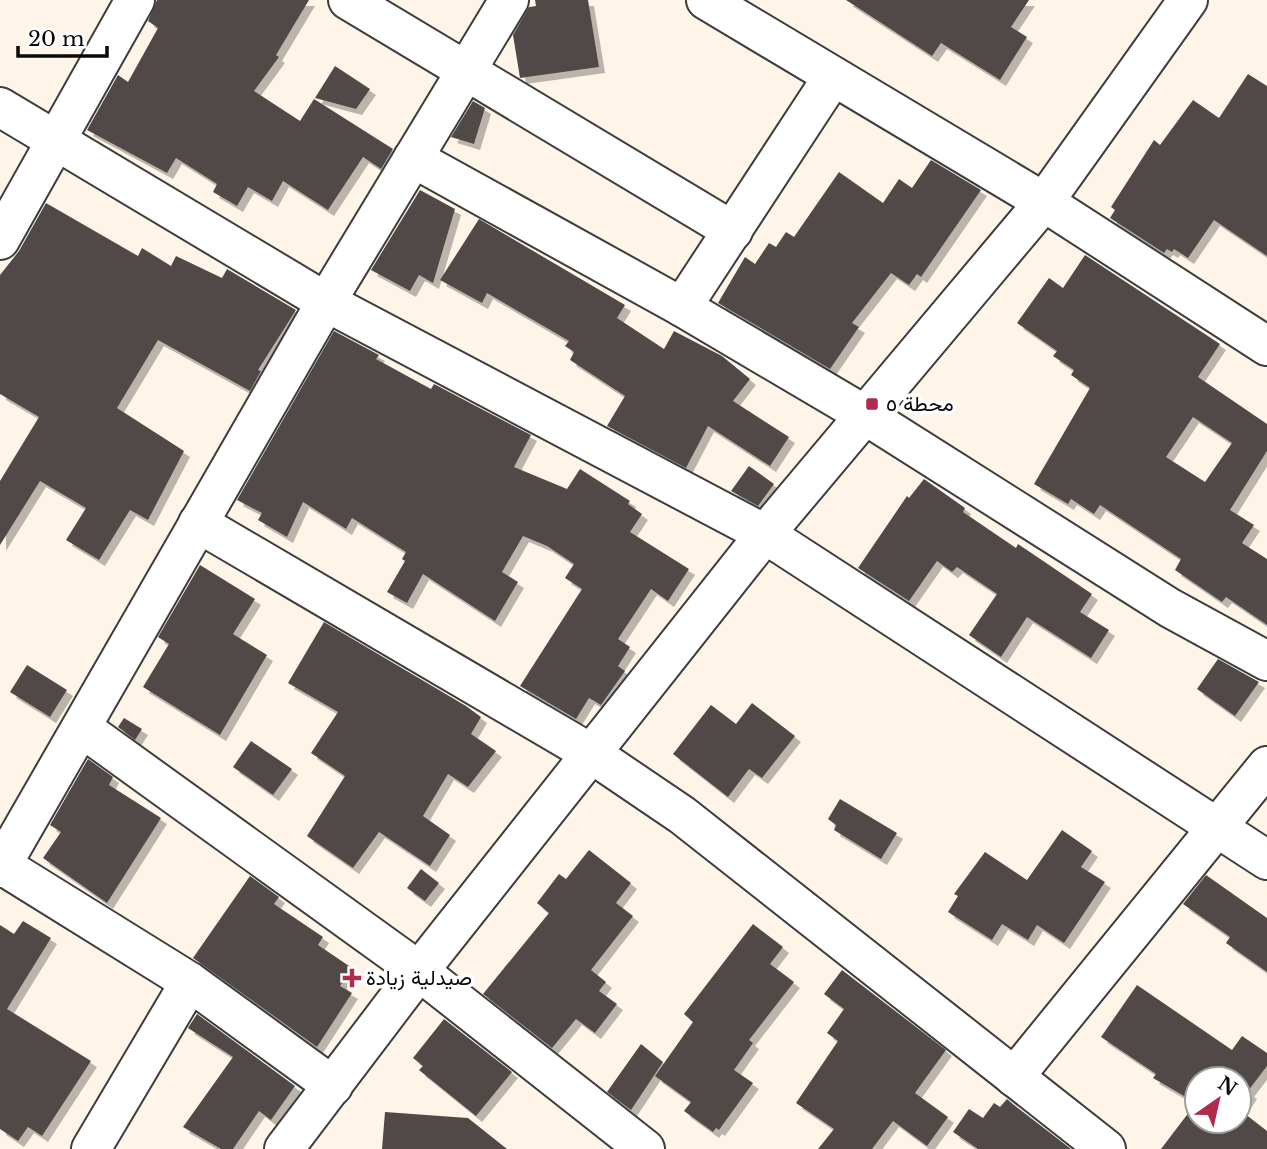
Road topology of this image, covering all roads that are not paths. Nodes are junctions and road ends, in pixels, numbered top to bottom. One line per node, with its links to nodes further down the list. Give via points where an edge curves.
1 (135, 0): 9 (street)
2 (348, 0): 6 (street)
3 (509, 0): 6 (street)
4 (1188, 0): 11 (street)
5 (714, 2): 7 (street)
6 (466, 71): 10 (street); 12 (street)
7 (832, 78): 11 (street); 12 (street)
8 (0, 107): 9 (street)
9 (55, 142): 13 (street); 14 (street)
10 (413, 158): 14 (street); 15 (street)
11 (1045, 202): 16 (street); 17 (street)
12 (733, 232): 15 (street)
13 (0, 240)
14 (326, 302): 18 (street); 19 (street)
15 (682, 307): 17 (street)
16 (1267, 346)
17 (865, 415): 19 (street); 20 (street, via 1170,608)
18 (198, 523): 21 (street); 22 (street)
19 (765, 534): 22 (street); 24 (street)
20 (1267, 660)
21 (82, 728): 26 (street); 27 (street)
22 (592, 754): 27 (street); 29 (street, via 682,815)
23 (1267, 766): 24 (street)
24 (1218, 829): 25 (street); 29 (street)
25 (1267, 860)
26 (1, 866): 28 (street)
27 (419, 971): 30 (street); 33 (street)
28 (190, 982): 30 (street); 31 (street)
29 (1014, 1077): 34 (street)
30 (333, 1086): 32 (street)
31 (91, 1149)
32 (285, 1149)
33 (645, 1149)
34 (1106, 1149)

